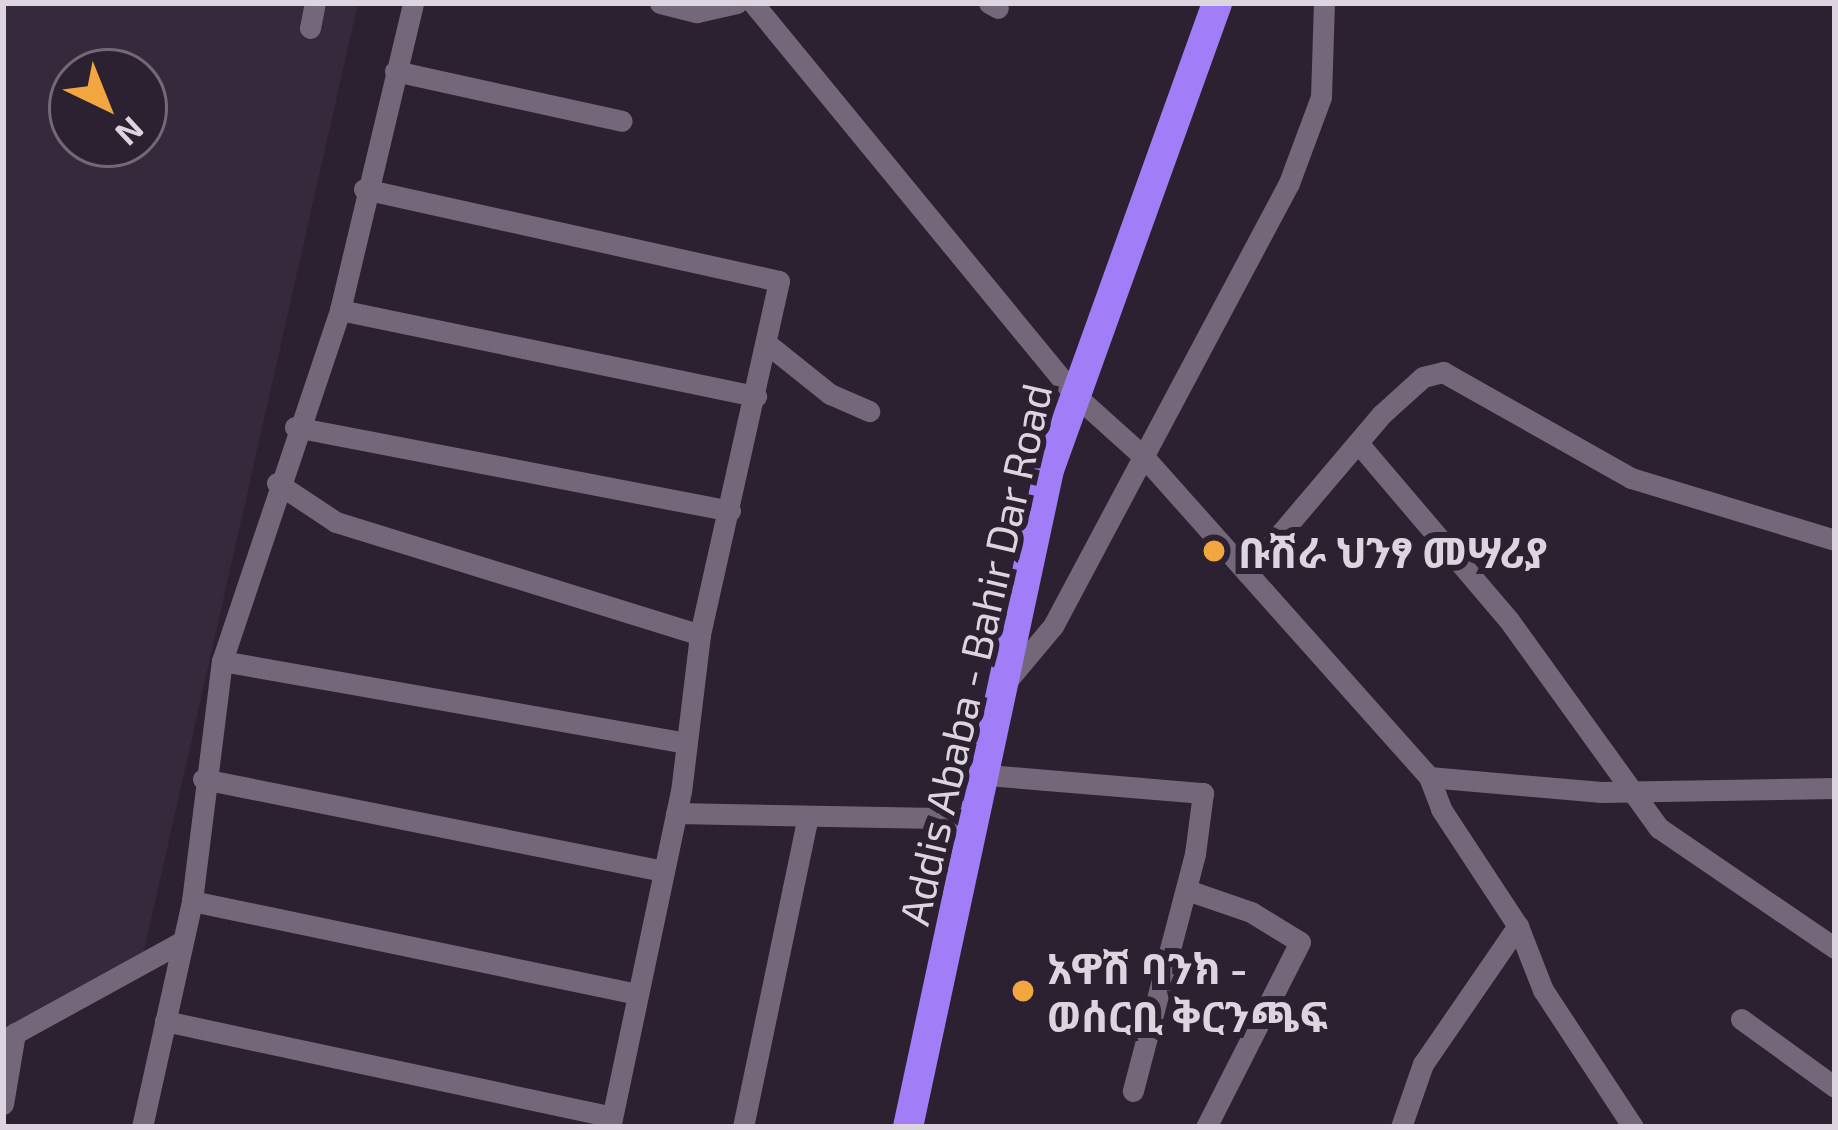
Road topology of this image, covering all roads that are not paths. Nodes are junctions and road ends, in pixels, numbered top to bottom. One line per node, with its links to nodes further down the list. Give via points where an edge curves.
1 (315, 3): 8 (street)
2 (413, 3): 9 (street)
3 (660, 3): 4 (street, via 697,12)
4 (737, 3)
5 (753, 3): 14 (street)
6 (1217, 3): 14 (highway, Addis Ababa - Bahir Dar Road)
7 (1324, 3): 19 (street, via 1321,98 1311,133 1244,279)
8 (310, 28)
9 (395, 70): 10 (street); 11 (street)
10 (622, 121)
11 (364, 189): 12 (street); 13 (street, via 779,281)
12 (340, 310): 15 (street); 17 (street)
13 (766, 343): 15 (street); 16 (street, via 830,394)
14 (1073, 394): 19 (street); 26 (highway, Addis Ababa - Bahir Dar Road)
15 (756, 396): 21 (street)
16 (869, 411)
17 (295, 427): 20 (street); 21 (street)
18 (1358, 443): 22 (street, via 1403,392 1443,372 1631,478); 23 (street); 32 (street, via 1508,619)
19 (1144, 457): 23 (street); 26 (street, via 1053,626)
20 (277, 483): 24 (street, via 336,522); 25 (street)
21 (730, 511): 24 (street)
22 (1835, 540)
23 (1247, 573): 29 (street)
24 (700, 634): 27 (street)
25 (221, 661): 27 (street); 30 (street)
26 (1005, 684): 28 (highway, Addis Ababa - Bahir Dar Road)
27 (686, 743): 33 (street)
28 (986, 775): 35 (highway, Addis Ababa - Bahir Dar Road); 37 (street, via 1203,793)
29 (1429, 777): 32 (street); 39 (street, via 1441,809)
30 (203, 779): 36 (street); 38 (street)
31 (1835, 788): 32 (street)
32 (1630, 791): 41 (street, via 1659,828)
33 (676, 813): 34 (street); 36 (street)
34 (808, 817): 35 (street); 51 (street)
35 (977, 819): 52 (highway, Addis Ababa - Bahir Dar Road)
36 (664, 872): 42 (street)
37 (1186, 890): 47 (street); 53 (street, via 1251,912 1300,942)
38 (192, 901): 40 (street); 42 (street)
39 (1518, 926): 54 (street, via 1423,1064); 55 (street, via 1543,990)
40 (183, 941): 44 (street); 45 (street)
41 (1835, 948)
42 (638, 994): 49 (street)
43 (1742, 1019): 46 (street)
44 (165, 1021): 49 (street); 50 (street)
45 (9, 1036): 48 (street)
46 (1835, 1087)
47 (1133, 1091)
48 (3, 1104)
49 (611, 1122)
50 (142, 1127)
51 (743, 1127)
52 (908, 1127)
53 (1207, 1127)
54 (1401, 1127)
55 (1633, 1127)

